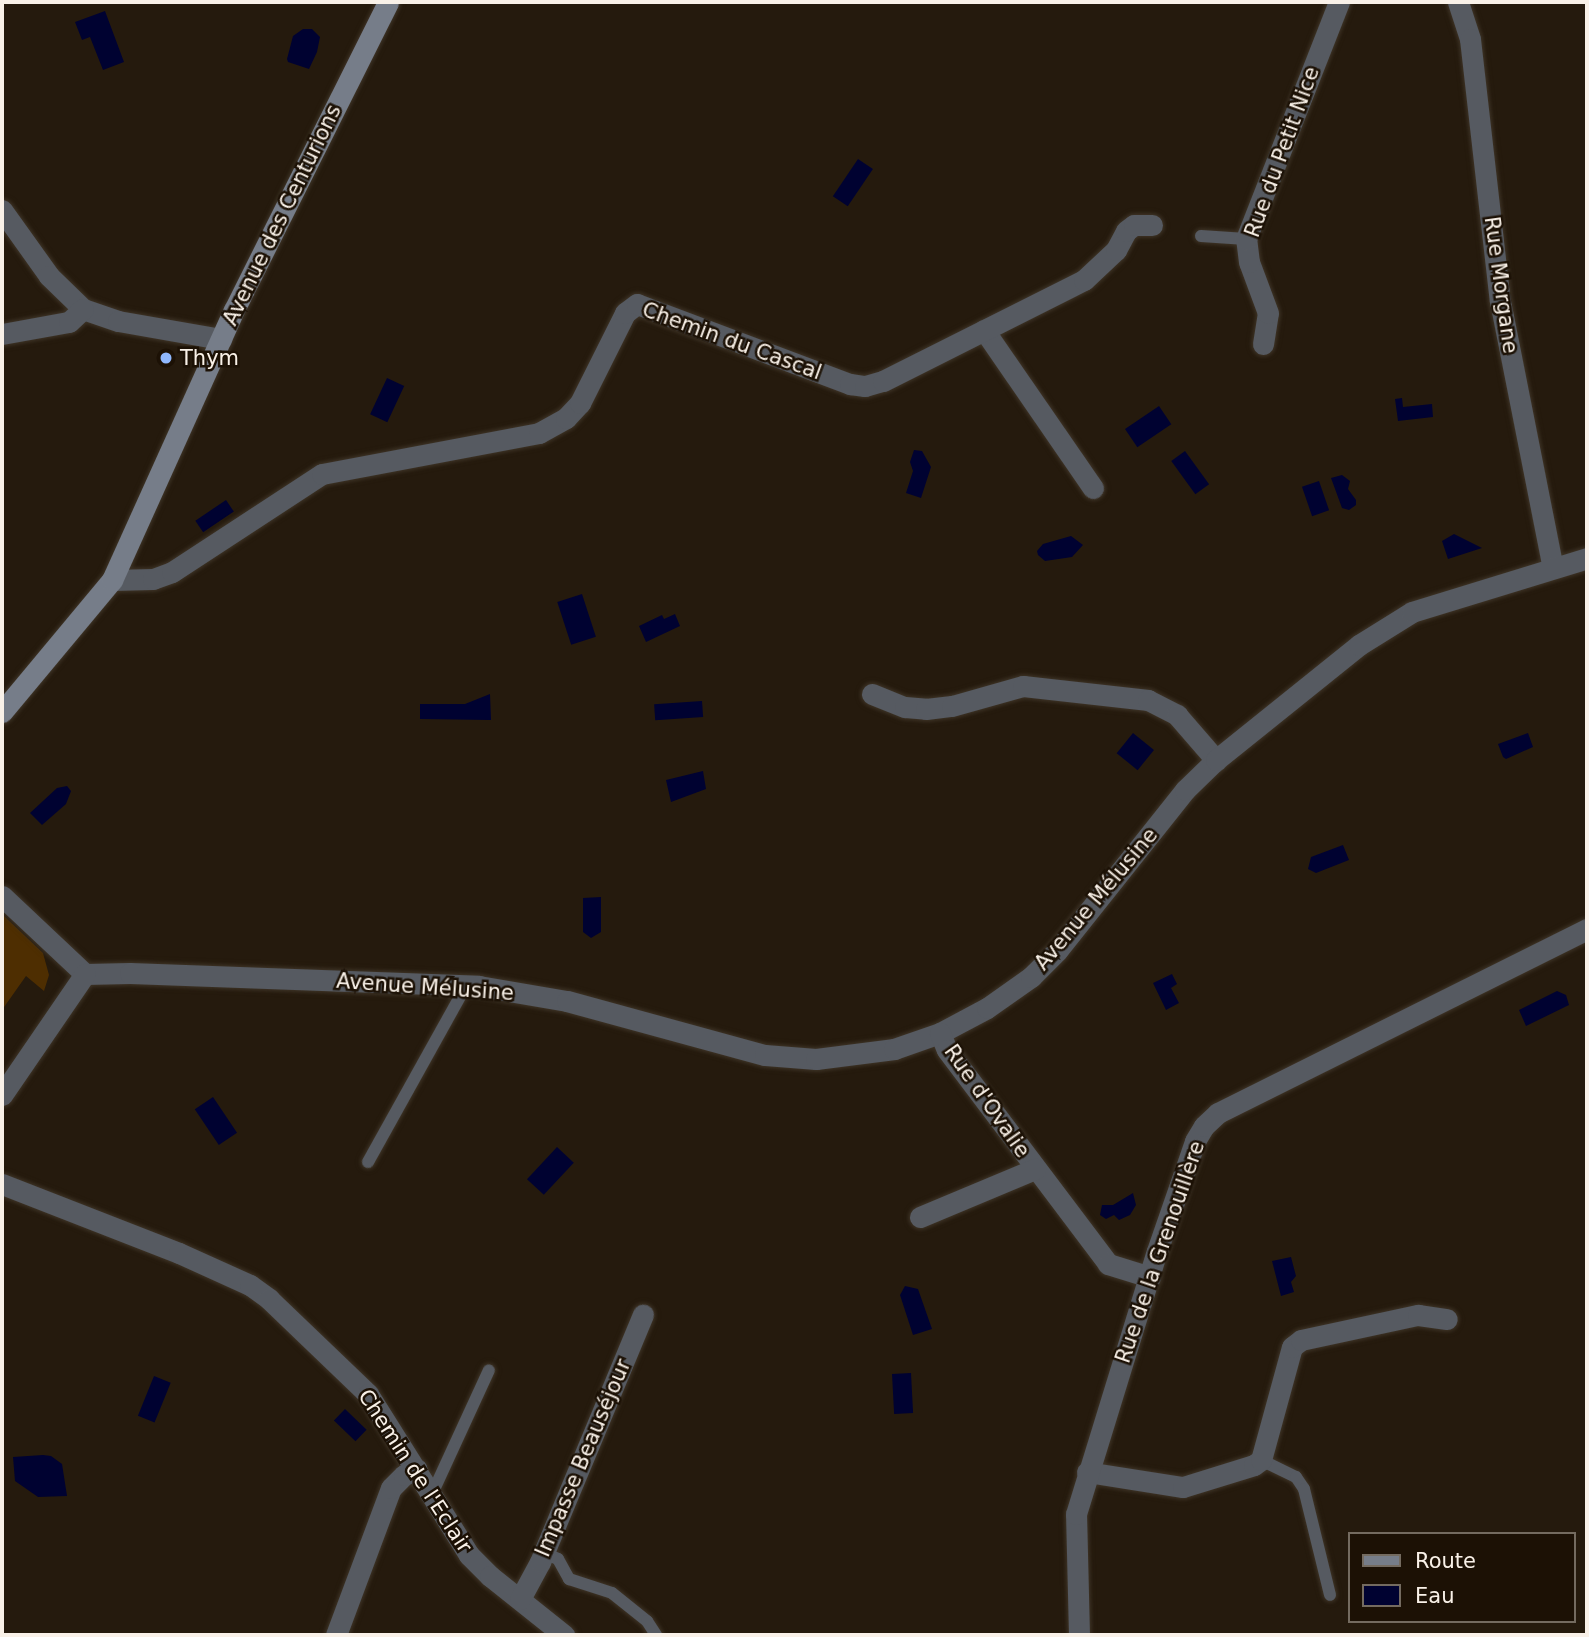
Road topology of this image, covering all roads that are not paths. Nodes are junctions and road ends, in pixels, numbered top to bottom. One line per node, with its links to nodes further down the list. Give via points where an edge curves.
1 (388, 2): 11 (street, Avenue des Centurions)
2 (1339, 2): 7 (street, Rue du Petit Nice)
3 (1458, 2): 15 (street, Rue Morgane, via 1470,39 1500,302)
4 (2, 210): 8 (street, via 49,276)
5 (1152, 225): 9 (street, Chemin du Cascal, via 1134,225 1126,231 1116,250 1084,280)
6 (1201, 236): 7 (lane)
7 (1246, 239): 12 (street, Rue du Petit Nice, via 1249,262 1268,313)
8 (83, 309): 10 (street, via 69,322); 11 (street, via 118,321)
9 (984, 330): 13 (street); 16 (street, Chemin du Cascal, via 883,381 864,386 637,304 625,313 580,404 539,433 322,474 172,572 153,579)
10 (2, 334)
11 (221, 339): 16 (street, Avenue des Centurions)
12 (1263, 344)
13 (1093, 488)
14 (1587, 558): 15 (street, Avenue Mélusine)
15 (1553, 568): 19 (street, Avenue Mélusine, via 1403,617 1359,645)
16 (112, 580): 18 (street, Avenue des Centurions)
17 (872, 694): 19 (street, via 905,708 926,709 1023,686 1148,700 1177,715)
18 (2, 712)
19 (1216, 760): 24 (street, Avenue Mélusine, via 1185,790 1031,977)
20 (2, 895): 22 (street)
21 (1587, 929): 30 (street, Rue de la Grenouillère, via 1218,1113 1195,1141)
22 (85, 974): 23 (street, Avenue Mélusine); 25 (street)
23 (466, 986): 24 (street, Avenue Mélusine, via 567,1000 765,1055 816,1059 894,1049); 26 (lane)
24 (940, 1033): 27 (street, Rue d'Ovalie, via 947,1050)
25 (2, 1096)
26 (368, 1162)
27 (1035, 1169): 29 (street, Rue d'Ovalie); 30 (street, Rue d'Ovalie, via 1108,1264)
28 (2, 1184): 35 (street, Chemin de l'Eclair, via 250,1285 368,1394)
29 (920, 1217)
30 (1150, 1277): 36 (street, Rue de la Grenouillère)
31 (643, 1315): 38 (street, Impasse Beauséjour)
32 (1447, 1319): 34 (street, via 1418,1315 1301,1340 1292,1347)
33 (489, 1370): 37 (lane)
34 (1261, 1460): 36 (street, via 1183,1487); 39 (lane, via 1296,1478 1304,1489)
35 (417, 1469): 37 (street, Chemin de l'Eclair); 41 (street, via 391,1488)
36 (1087, 1472): 44 (street, Rue de la Grenouillère, via 1076,1514)
37 (432, 1493): 40 (street, Chemin de l'Eclair, via 469,1555)
38 (544, 1553): 40 (street, Impasse Beauséjour); 43 (lane, via 558,1559 569,1579 612,1593 647,1621)
39 (1330, 1595)
40 (520, 1600): 42 (street, Chemin de l'Eclair)
41 (336, 1635)
42 (564, 1635)
43 (656, 1635)
44 (1079, 1635)

